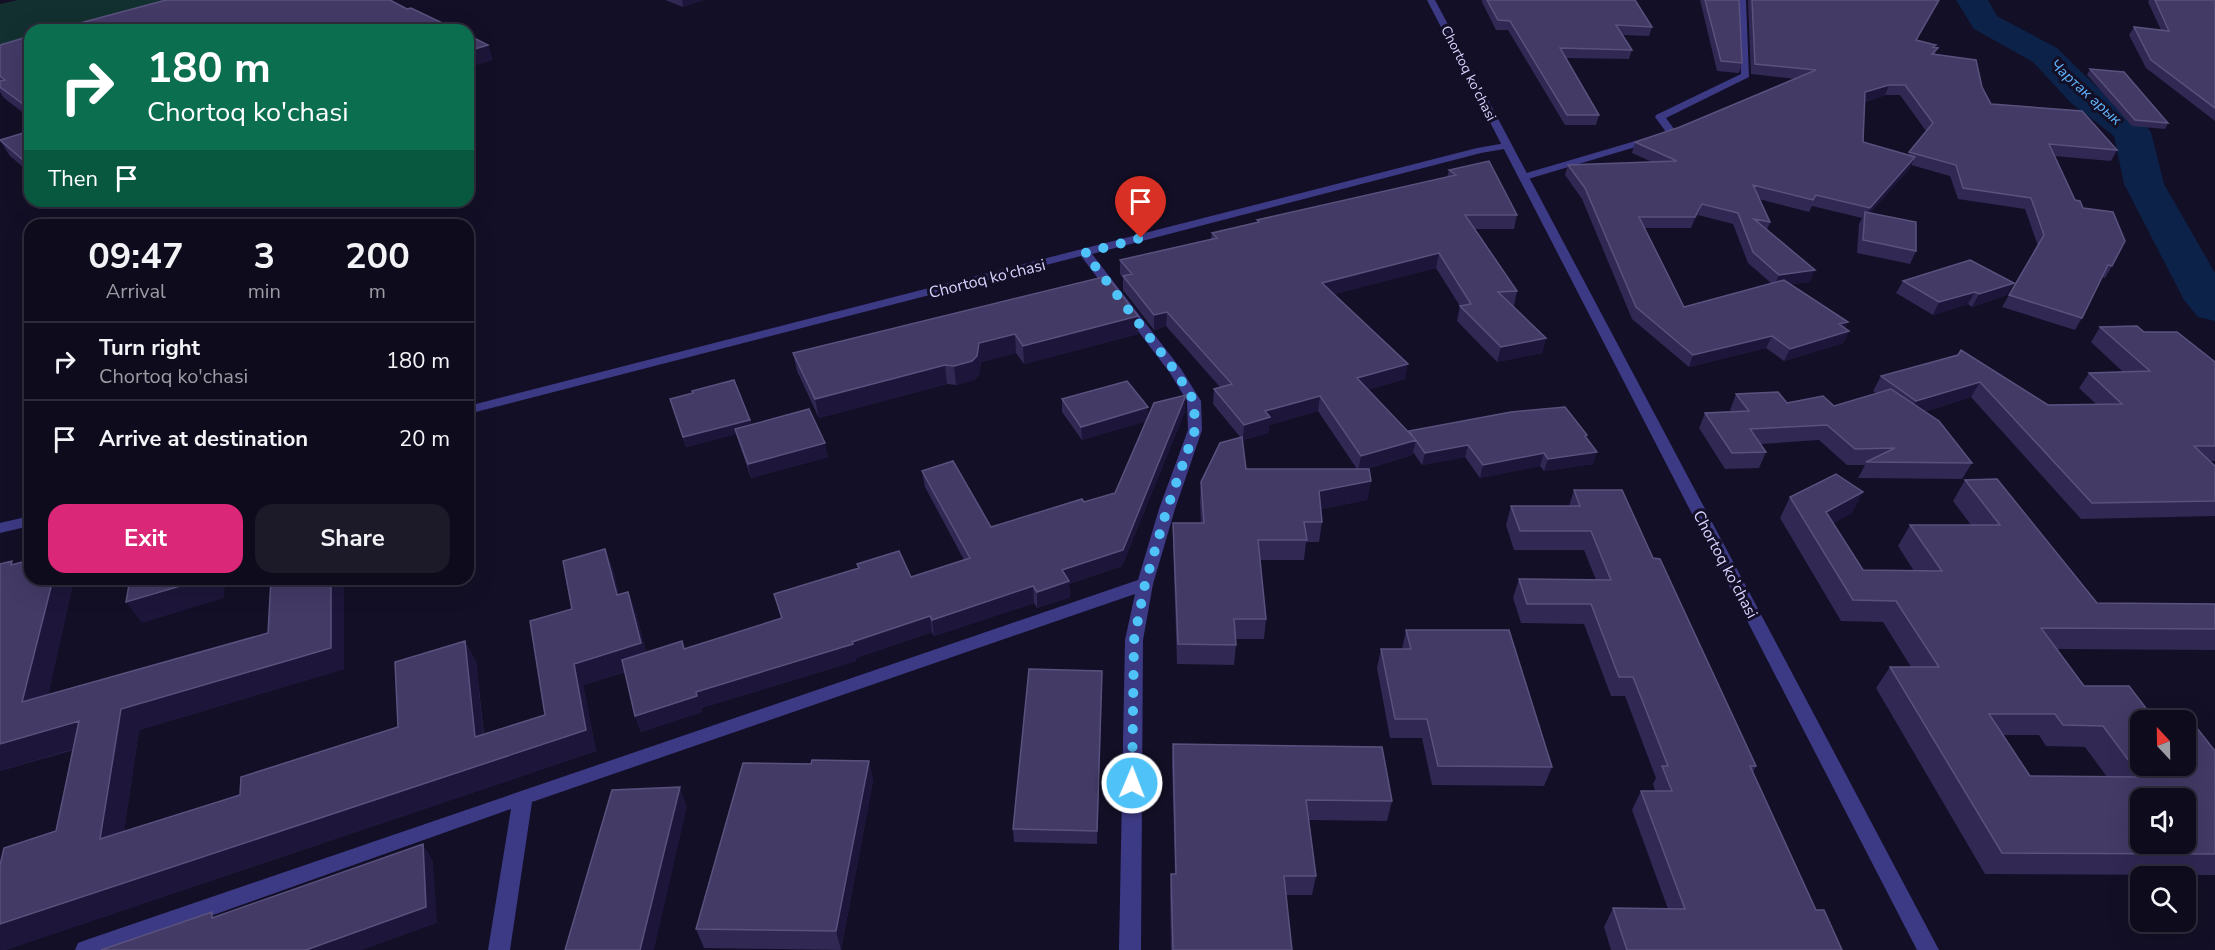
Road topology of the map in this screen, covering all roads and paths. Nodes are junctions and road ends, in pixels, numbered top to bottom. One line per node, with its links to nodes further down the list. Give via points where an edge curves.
1 (1431, 0): 3 (street, Chortoq ko'chasi)
2 (1742, 0): 4 (street, via 1746,75 1660,117 1672,133)
3 (1506, 146): 4 (street, Chortoq ko'chasi); 5 (street, Chortoq ko'chasi)
4 (1524, 177): 14 (street, Chortoq ko'chasi)
5 (1085, 253): 6 (street, Chortoq ko'chasi); 9 (street, via 1194,401 1195,430)
6 (474, 408)
7 (24, 522): 8 (street)
8 (0, 528)
9 (1145, 584): 10 (street); 13 (street, via 1134,640)
10 (523, 797): 11 (street); 12 (street)
11 (86, 950)
12 (499, 950)
13 (1130, 950)
14 (1928, 950)

